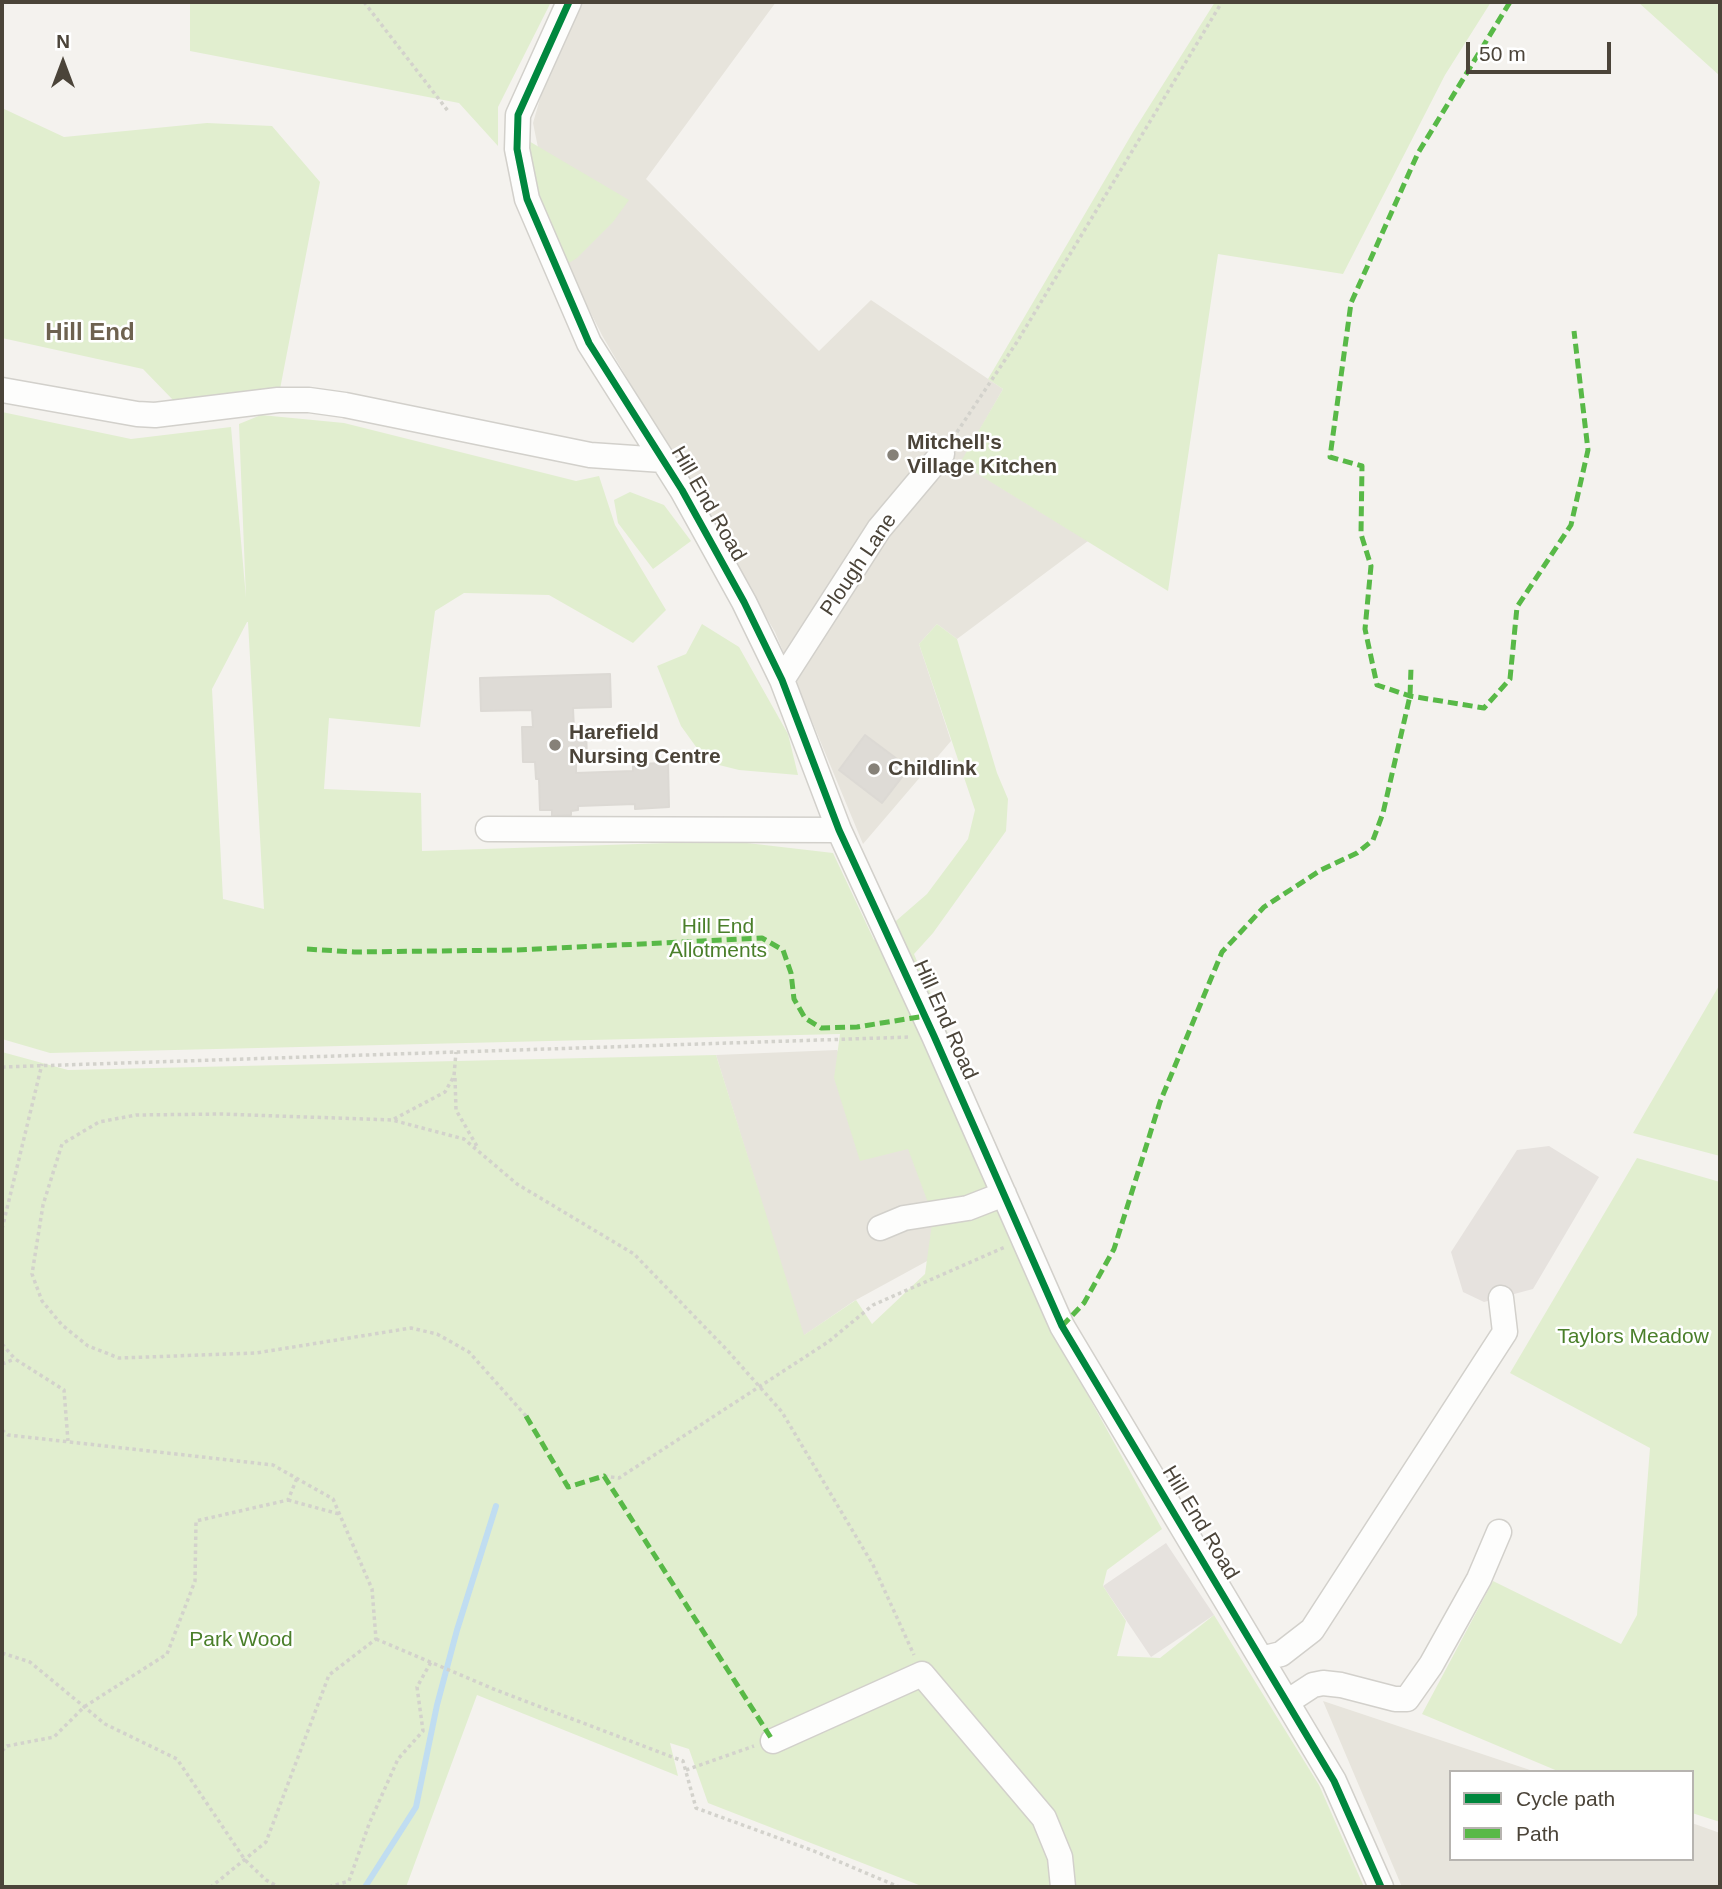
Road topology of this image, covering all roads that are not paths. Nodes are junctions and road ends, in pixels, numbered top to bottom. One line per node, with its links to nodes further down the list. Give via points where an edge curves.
1 (569, 2): 4 (street, Hill End Road, via 518,115 517,149 527,199 589,343)
2 (2, 390): 4 (street, via 137,415 309,400 590,455)
3 (942, 454): 5 (street, Plough Lane, via 880,529)
4 (663, 460): 5 (street, Hill End Road, via 744,602)
5 (782, 680): 7 (street, Hill End Road)
6 (488, 829): 7 (street)
7 (839, 830): 8 (street, Hill End Road)
8 (1004, 1194): 9 (street, via 968,1209 904,1218); 12 (street, Hill End Road, via 1062,1326)
9 (880, 1228)
10 (1501, 1298): 12 (street, via 1505,1332 1312,1630 1281,1654)
11 (1499, 1532): 13 (street, via 1479,1579 1407,1699 1323,1683)
12 (1261, 1659): 13 (street, Hill End Road)
13 (1287, 1702): 16 (street, Hill End Road, via 1334,1781)
14 (773, 1741): 15 (street, via 922,1674 1044,1818 1060,1857)
15 (1063, 1887)
16 (1381, 1887)

